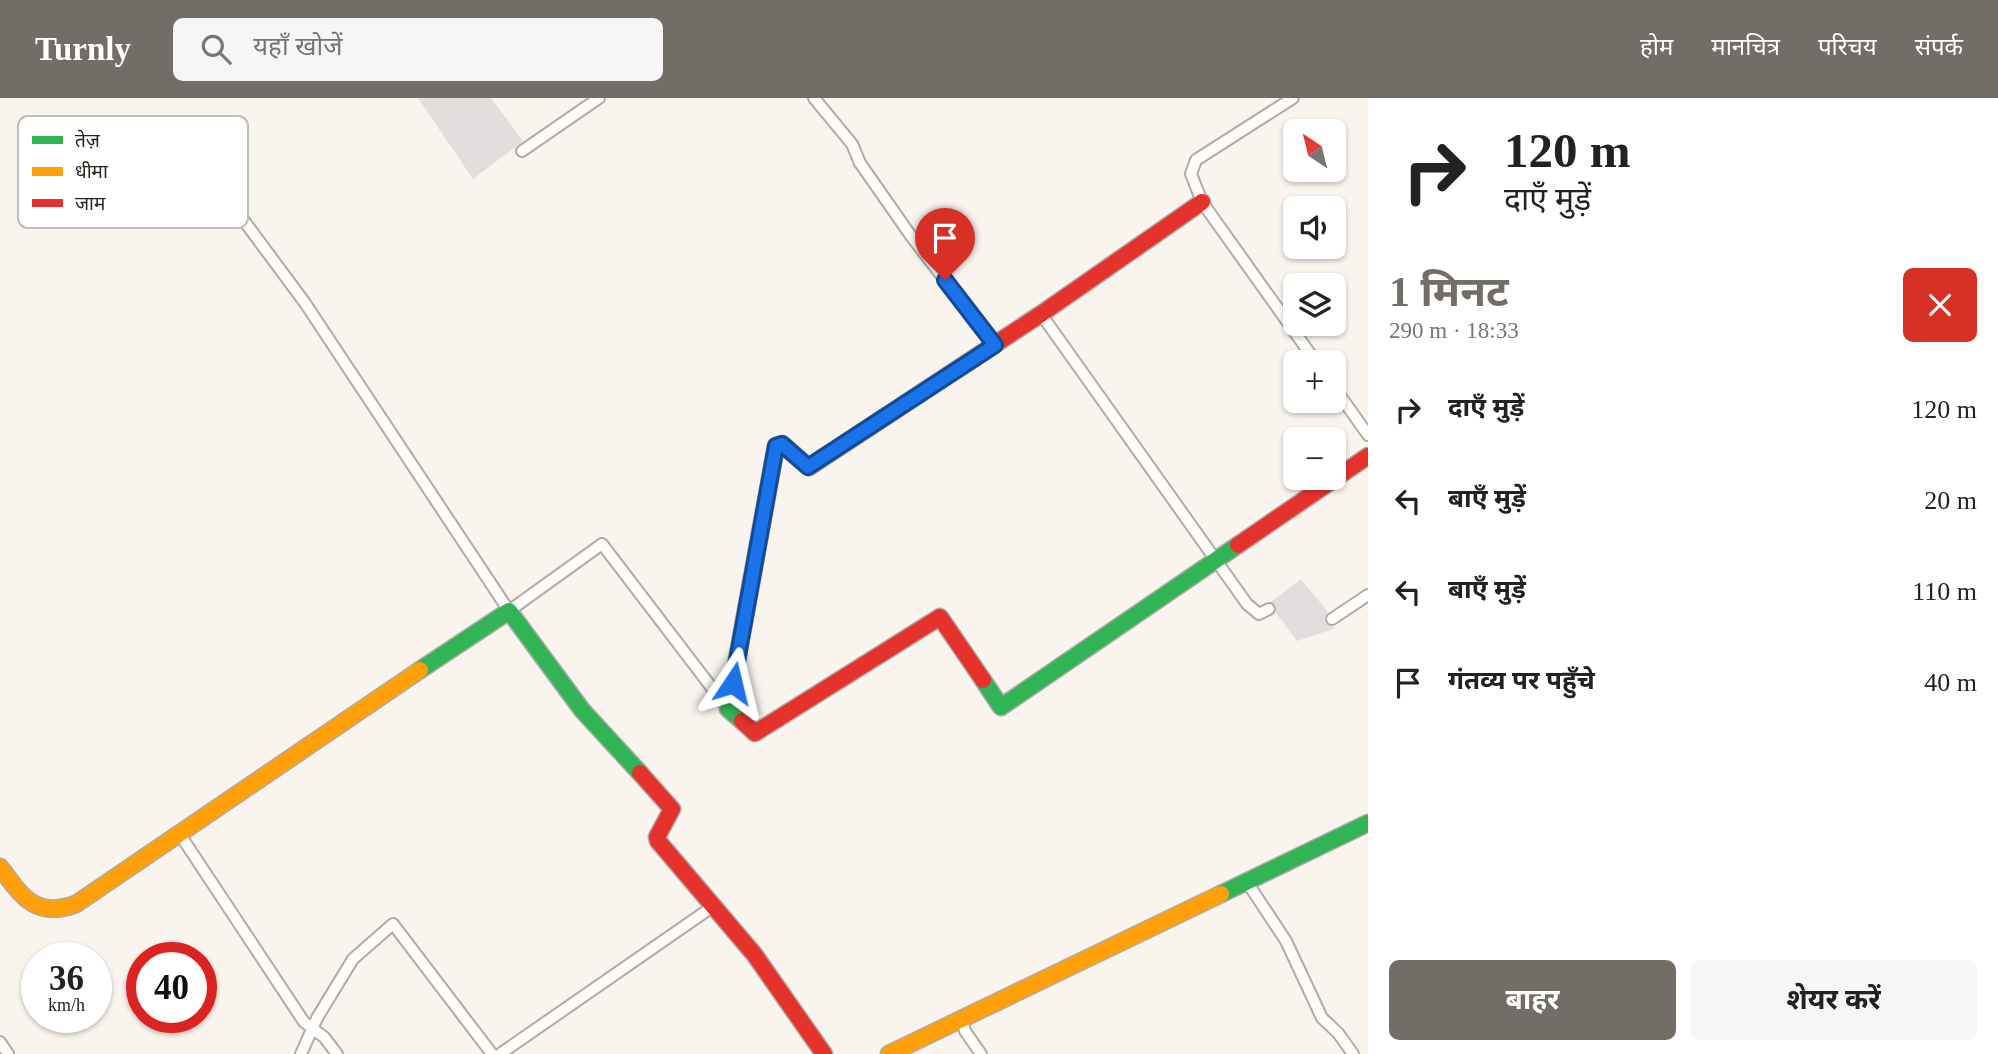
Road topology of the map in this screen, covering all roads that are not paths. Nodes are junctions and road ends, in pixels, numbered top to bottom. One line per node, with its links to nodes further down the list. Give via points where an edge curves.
1 (599, 98): 4 (street)
2 (814, 98): 8 (street)
3 (1293, 98): 5 (street, via 1196,160 1191,174)
4 (522, 151)
5 (1202, 202): 7 (street); 9 (street)
6 (248, 226): 16 (street, via 305,303)
7 (1041, 314): 8 (street); 13 (street)
8 (995, 345): 18 (street, via 808,467 782,444 776,446)
9 (1307, 350)
10 (1346, 404): 11 (street)
11 (1368, 435)
12 (1368, 456): 13 (street)
13 (1217, 560): 15 (street, via 1247,604 1259,614); 18 (street, via 1001,707 940,617 755,733)
14 (1368, 595): 17 (street)
15 (1269, 609)
16 (509, 611): 18 (street, via 602,544); 20 (street); 23 (street, via 582,710 672,809 657,837)
17 (1332, 620)
18 (728, 709)
19 (1368, 823): 22 (street)
20 (178, 833): 21 (street, via 58,912 30,902); 25 (street)
21 (2, 874)
22 (1247, 882): 24 (street); 35 (street, via 1282,933 1322,1018)
23 (715, 905): 31 (street); 32 (street)
24 (962, 1020): 33 (street); 34 (street)
25 (312, 1030): 28 (street); 29 (street); 30 (street, via 359,951 393,924)
26 (0, 1042): 27 (street)
27 (8, 1054)
28 (301, 1054)
29 (337, 1054)
30 (492, 1054)
31 (500, 1054)
32 (824, 1054)
33 (889, 1054)
34 (981, 1054)
35 (1353, 1054)

